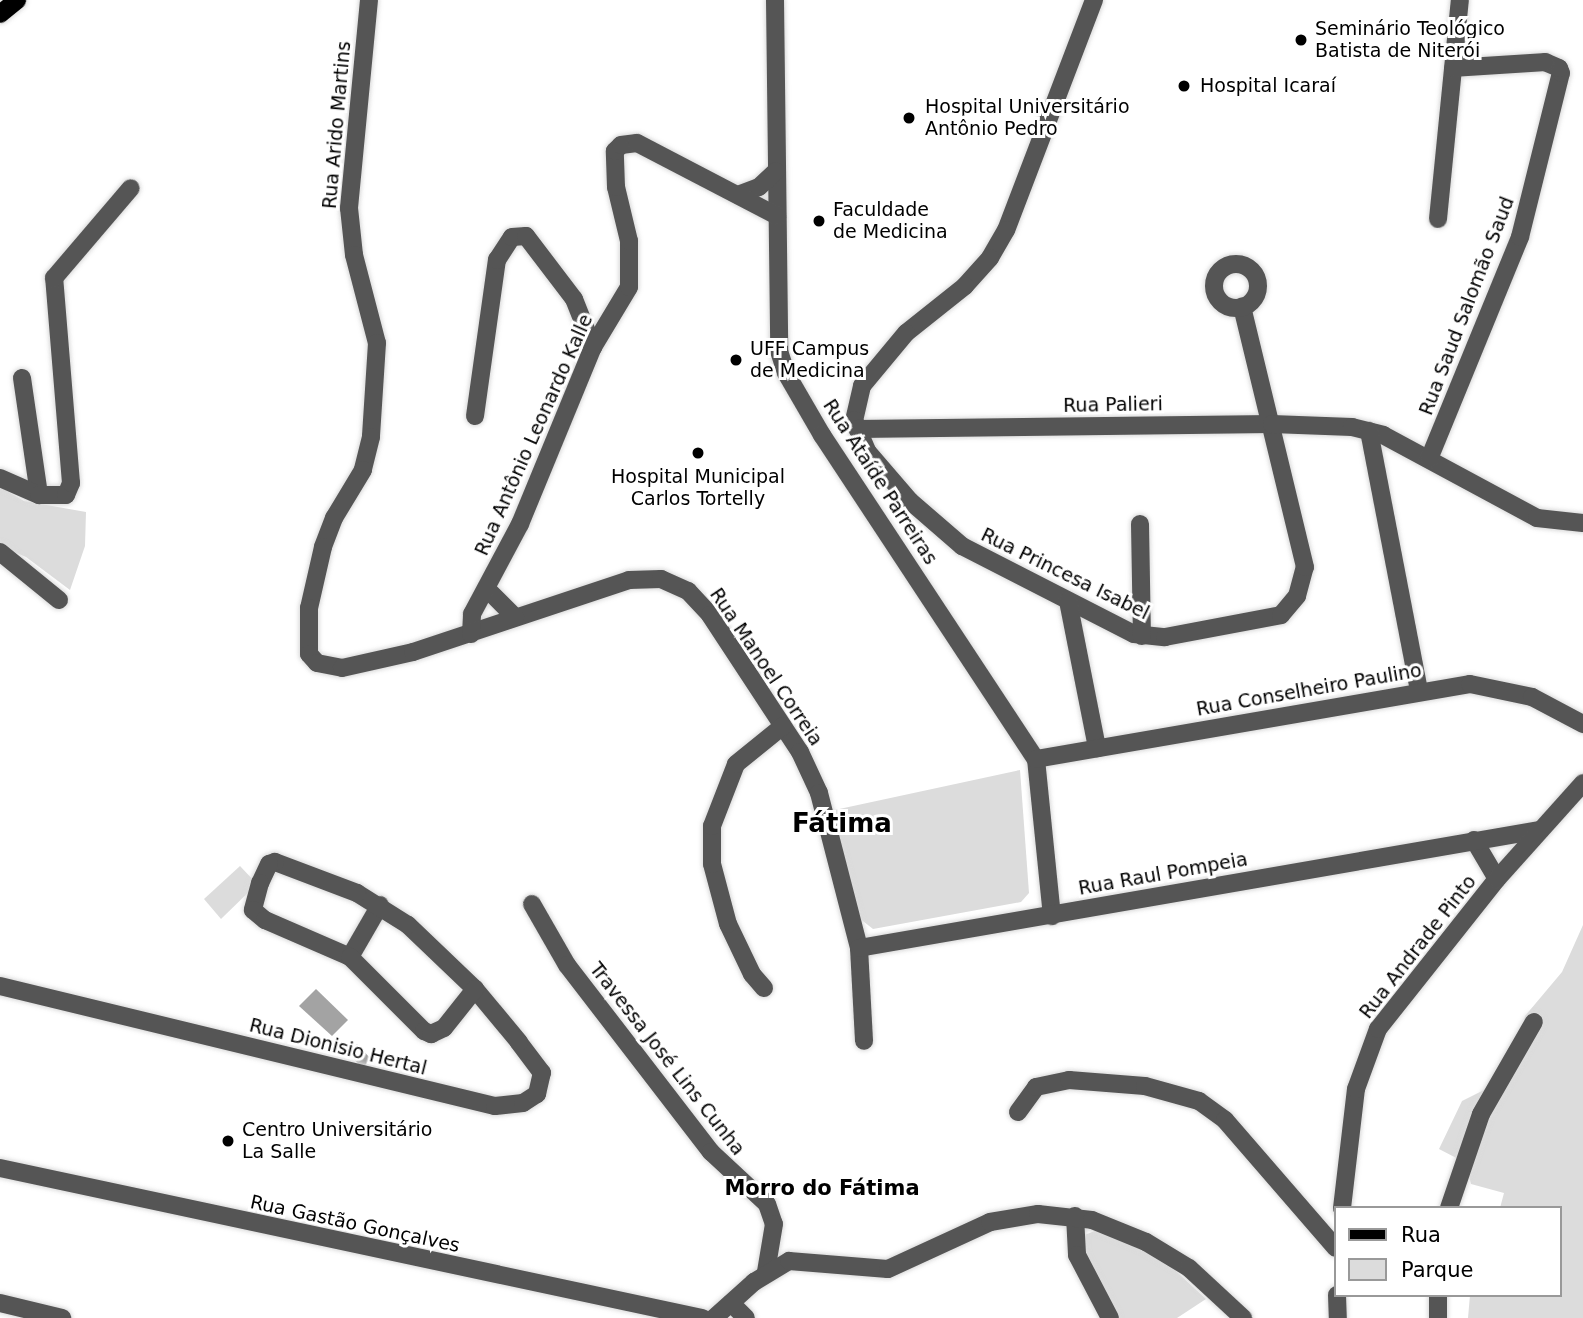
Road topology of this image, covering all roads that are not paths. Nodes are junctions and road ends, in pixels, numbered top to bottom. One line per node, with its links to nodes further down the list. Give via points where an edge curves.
1 (15, 0): 6 (main road); 7 (main road)
2 (369, 0): 31 (street, Rua Arido Martins, via 349,208 354,255 377,343 371,437 363,470 334,518 323,547 309,608 309,654 317,663 342,668)
3 (775, 0): 9 (street, Rua Ataíde Parreiras)
4 (1094, 0): 19 (street, via 1006,230 979,273 906,333 873,369 854,406)
5 (1460, 0): 8 (street)
6 (0, 6)
7 (0, 14)
8 (1453, 68): 13 (street); 21 (street, Rua Saud Salomão Saud, via 1545,62 1560,73 1520,237)
9 (776, 171): 11 (street, via 759,187); 12 (street, Rua Ataíde Parreiras)
10 (131, 188): 23 (street, via 54,278 71,482 66,495)
11 (738, 195): 12 (street); 15 (street, Rua Antônio Leonardo Kalle, via 637,143 621,145 615,151 616,187 629,241 629,287)
12 (777, 216): 37 (street, Rua Ataíde Parreiras, via 779,351 786,373)
13 (1438, 219)
14 (1242, 307): 18 (street, Rua Princesa Isabel)
15 (593, 347): 17 (street, via 574,299 526,236 512,237 497,260); 27 (street, Rua Antônio Leonardo Kalle, via 520,524)
16 (22, 378): 23 (street)
17 (475, 416)
18 (1272, 424): 19 (street, Rua Palieri); 20 (street, Rua Palieri); 32 (street, Rua Princesa Isabel, via 1305,567 1297,596 1289,609 1268,619 1165,637)
19 (857, 429): 29 (street, Rua Princesa Isabel, via 882,471 953,540)
20 (1369, 431): 21 (street); 33 (street)
21 (1429, 459): 24 (street, via 1536,518)
22 (0, 478): 23 (street)
23 (39, 495)
24 (1583, 523)
25 (1140, 524): 32 (street)
26 (0, 552): 28 (street)
27 (487, 589): 30 (street); 31 (street, Rua Antônio Leonardo Kalle, via 472,614)
28 (59, 600)
29 (1068, 601): 32 (street, Rua Princesa Isabel); 36 (street)
30 (515, 617): 31 (street, Rua Manoel Correia); 35 (street, Rua Manoel Correia, via 629,580 661,579 677,584 709,615)
31 (471, 634)
32 (1142, 636)
33 (1419, 691): 34 (street, Rua Conselheiro Paulino, via 1470,684 1510,690); 36 (street, Rua Conselheiro Paulino)
34 (1583, 724)
35 (783, 726): 45 (street, Rua Manoel Correia, via 800,752 827,816); 48 (street, via 736,764 712,826 712,864 729,924 752,974)
36 (1097, 748): 37 (street, Rua Conselheiro Paulino)
37 (1036, 759): 44 (street, Rua Ataíde Parreiras)
38 (1583, 783): 39 (street, Rua Andrade Pinto)
39 (1539, 830): 40 (street, Rua Raul Pompeia); 41 (street, Rua Andrade Pinto)
40 (1474, 839): 41 (street); 44 (street, Rua Raul Pompeia)
41 (1497, 879): 54 (street, Rua Andrade Pinto, via 1393,1008 1366,1054 1350,1122)
42 (532, 904): 58 (street, Travessa José Lins Cunha, via 567,965 711,1153 767,1204 774,1224)
43 (380, 905): 46 (street); 46 (street, Rua Dionisio Hertal, via 275,862 269,864 253,910 265,920); 49 (street, Rua Dionisio Hertal, via 408,925)
44 (1052, 916): 45 (street, Rua Raul Pompeia)
45 (859, 948): 51 (street, Rua Manoel Correia)
46 (351, 957): 49 (street, Rua Dionisio Hertal, via 400,1010 431,1034 444,1028)
47 (0, 986): 49 (street, Rua Dionisio Hertal, via 464,1100 495,1106 523,1103 537,1094 542,1073)
48 (765, 988)
49 (475, 989)
50 (1534, 1022): 55 (street, via 1481,1114)
51 (864, 1041)
52 (1018, 1112): 57 (street, via 1036,1087 1069,1080 1145,1086 1199,1101 1225,1120)
53 (0, 1168): 61 (street, Rua Gastão Gonçalves)
54 (1342, 1206)
55 (1450, 1206)
56 (1075, 1216): 58 (street, via 1026,1215 990,1222 888,1269 795,1260); 69 (street, via 1077,1255); 70 (street, via 1146,1242 1189,1268)
57 (1334, 1246)
58 (766, 1272): 63 (street)
59 (1337, 1297): 71 (street)
60 (1438, 1297): 72 (street)
61 (611, 1299): 65 (street); 66 (street, Rua Gastão Gonçalves)
62 (0, 1303): 64 (street)
63 (731, 1303): 67 (street); 68 (street)
64 (62, 1318)
65 (607, 1318)
66 (702, 1318)
67 (714, 1318)
68 (746, 1318)
69 (1110, 1318)
70 (1243, 1318)
71 (1338, 1318)
72 (1438, 1318)

